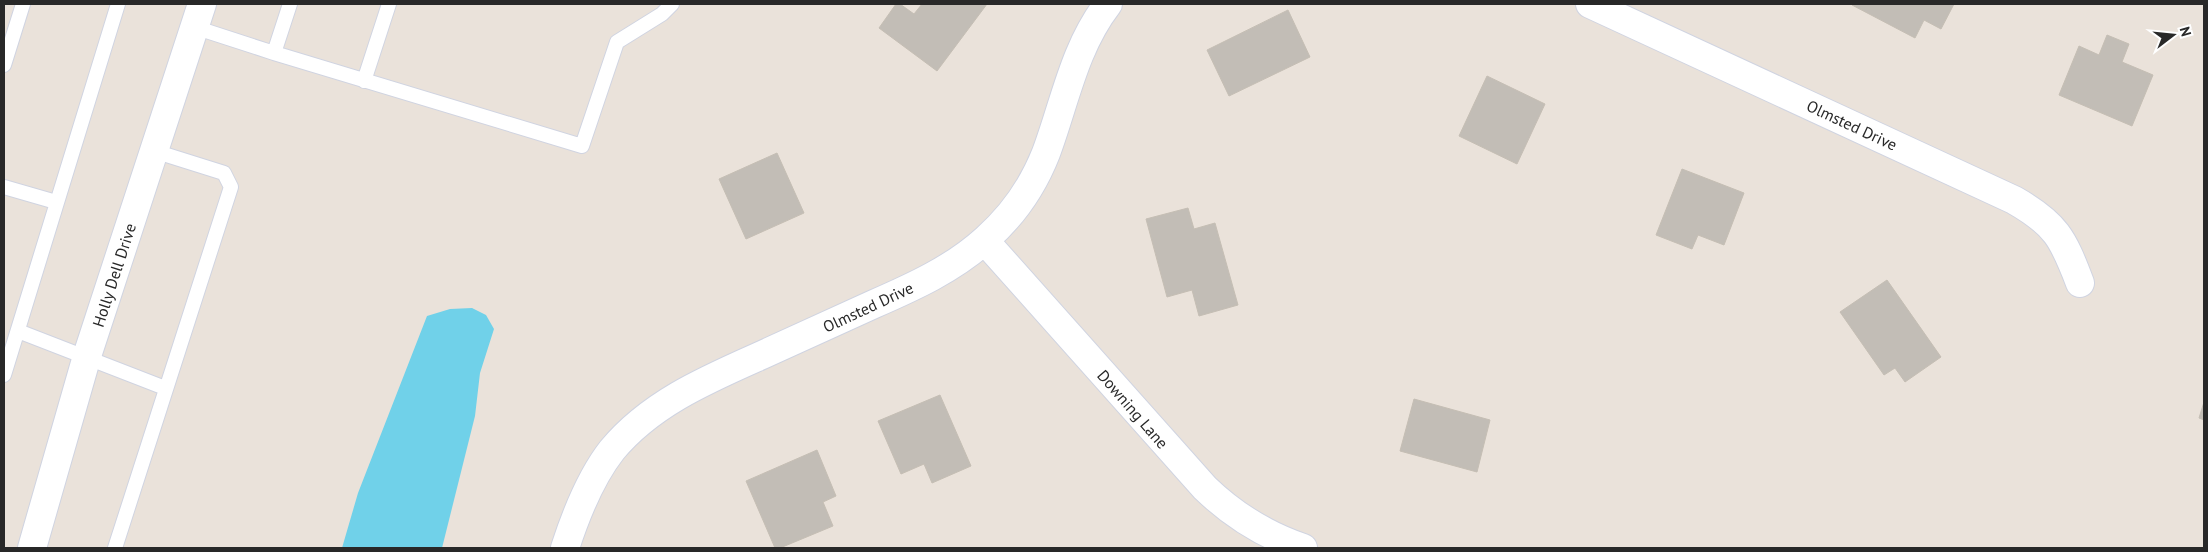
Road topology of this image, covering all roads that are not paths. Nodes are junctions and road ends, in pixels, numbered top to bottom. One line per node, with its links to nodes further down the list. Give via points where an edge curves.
1 (23, 4): 10 (lane)
2 (118, 4): 14 (lane)
3 (290, 4): 9 (lane)
4 (389, 4): 11 (lane)
5 (672, 4): 11 (lane, via 662,14 617,42 582,146)
6 (1108, 4): 15 (street, Olmsted Drive, via 1078,56 1036,176 1005,221)
7 (1590, 4): 16 (street, Olmsted Drive, via 2014,200 2038,214 2057,232)
8 (198, 16): 9 (lane); 12 (street, Holly Dell Drive)
9 (274, 53): 11 (lane)
10 (4, 65)
11 (364, 81)
12 (154, 151): 18 (street, Holly Dell Drive); 20 (lane, via 224,173 231,187)
13 (4, 187): 14 (lane)
14 (56, 202): 17 (lane)
15 (985, 241): 23 (street, Olmsted Drive, via 933,277 718,374 650,415 623,438 597,473); 24 (street, Downing Lane, via 1205,488 1245,521 1269,535)
16 (2080, 283)
17 (18, 331): 18 (lane); 19 (lane)
18 (87, 356): 20 (lane); 21 (street, Holly Dell Drive)
19 (4, 375)
20 (165, 388): 22 (lane)
21 (32, 548)
22 (115, 548)
23 (565, 548)
24 (1303, 548)

